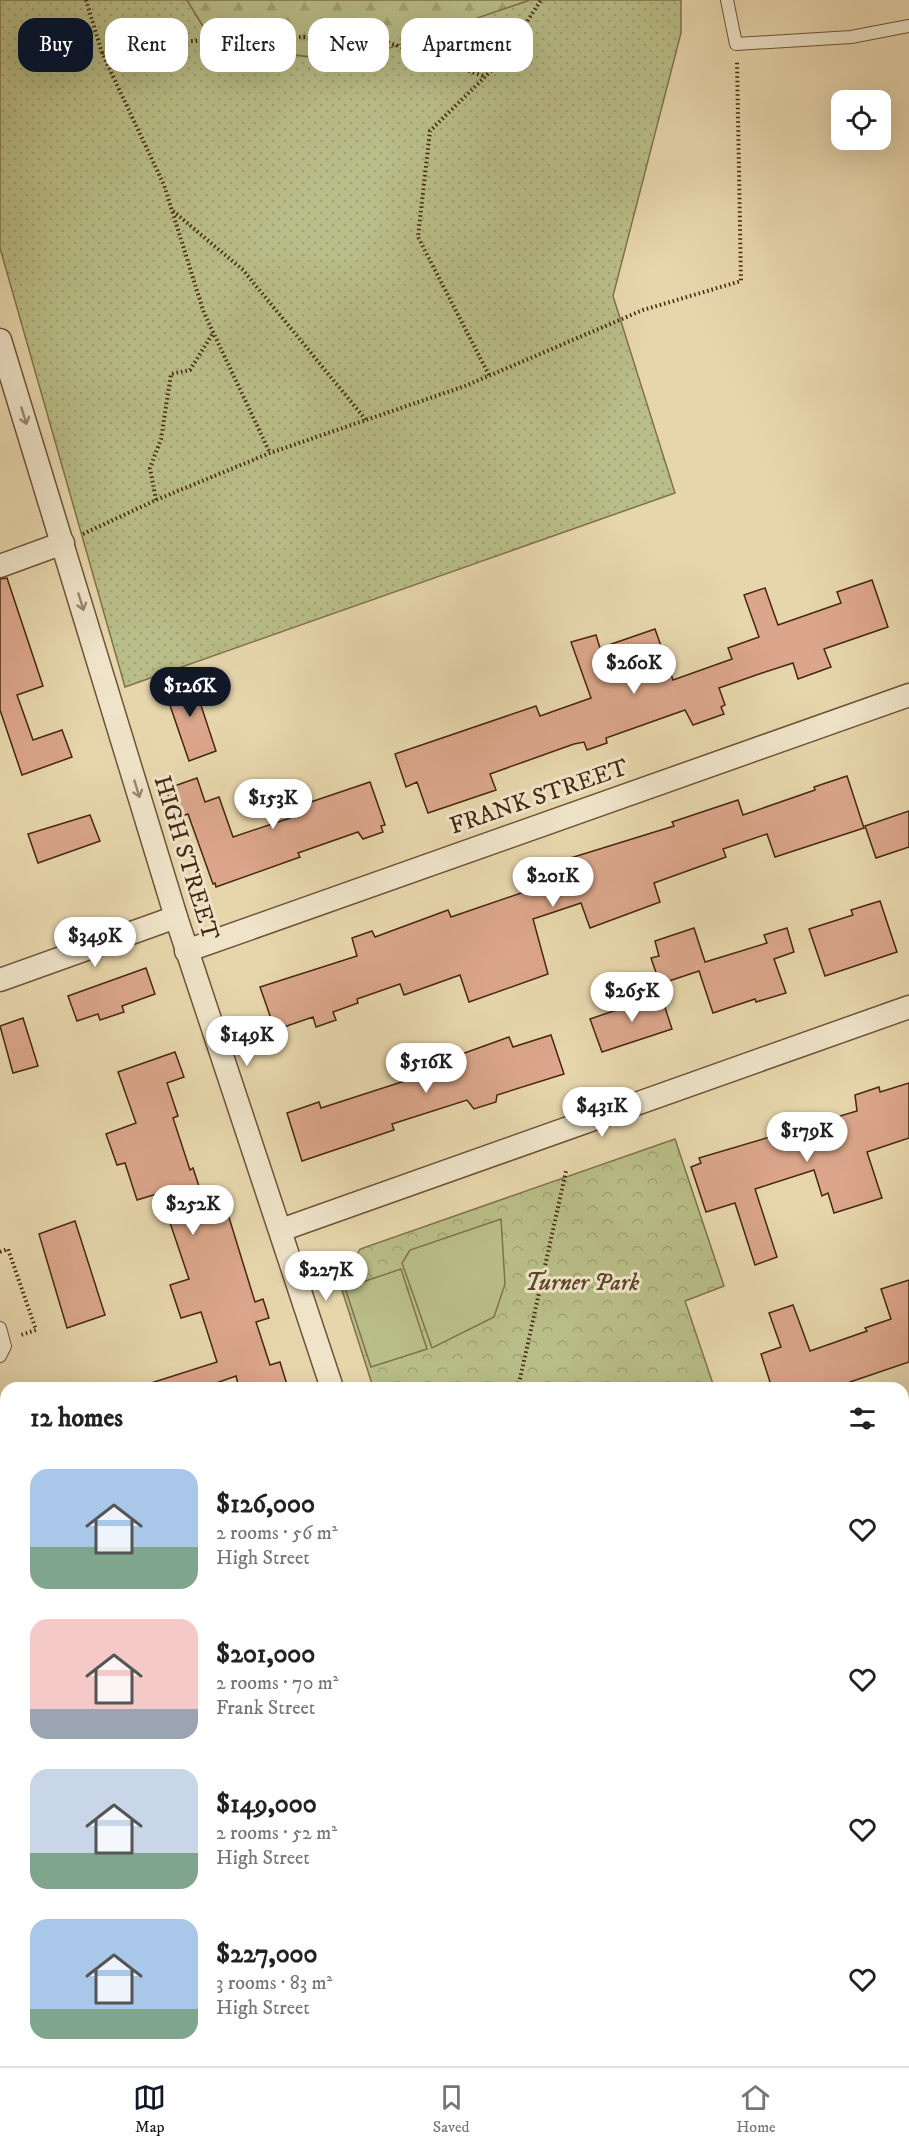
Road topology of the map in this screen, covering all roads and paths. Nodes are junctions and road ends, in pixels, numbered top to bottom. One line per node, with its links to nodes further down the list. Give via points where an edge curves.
1 (86, 0): 6 (path)
2 (541, 0): 7 (path, via 502,60)
3 (727, 0): 5 (lane)
4 (909, 26): 5 (lane, via 851,37)
5 (736, 44): 11 (path, via 741,281 643,310)
6 (102, 54): 7 (path, via 166,43 246,37 373,37); 8 (path, via 164,185)
7 (486, 77): 11 (path, via 430,131 418,237)
8 (172, 211): 9 (path); 12 (path, via 243,270)
9 (213, 333): 13 (path); 14 (path, via 190,370 171,374 161,439 150,468)
10 (0, 340): 15 (street, HIGH STREET, one-way to 15)
11 (489, 375): 12 (path)
12 (366, 420): 13 (path)
13 (270, 453): 14 (path)
14 (156, 500): 15 (path)
15 (63, 543): 16 (street); 18 (street, HIGH STREET, one-way to 18)
16 (0, 566)
17 (909, 695): 19 (street, FRANK STREET)
18 (176, 917): 19 (street, HIGH STREET); 20 (street)
19 (186, 951): 23 (street, HIGH STREET)
20 (0, 980)
21 (909, 1007): 23 (street)
22 (566, 1171): 29 (path)
23 (281, 1230): 28 (street, HIGH STREET)
24 (0, 1252): 26 (path, via 8,1249 36,1330)
25 (0, 1328): 26 (lane)
26 (4, 1341): 27 (lane)
27 (0, 1356)
28 (330, 1382)
29 (519, 1382)

